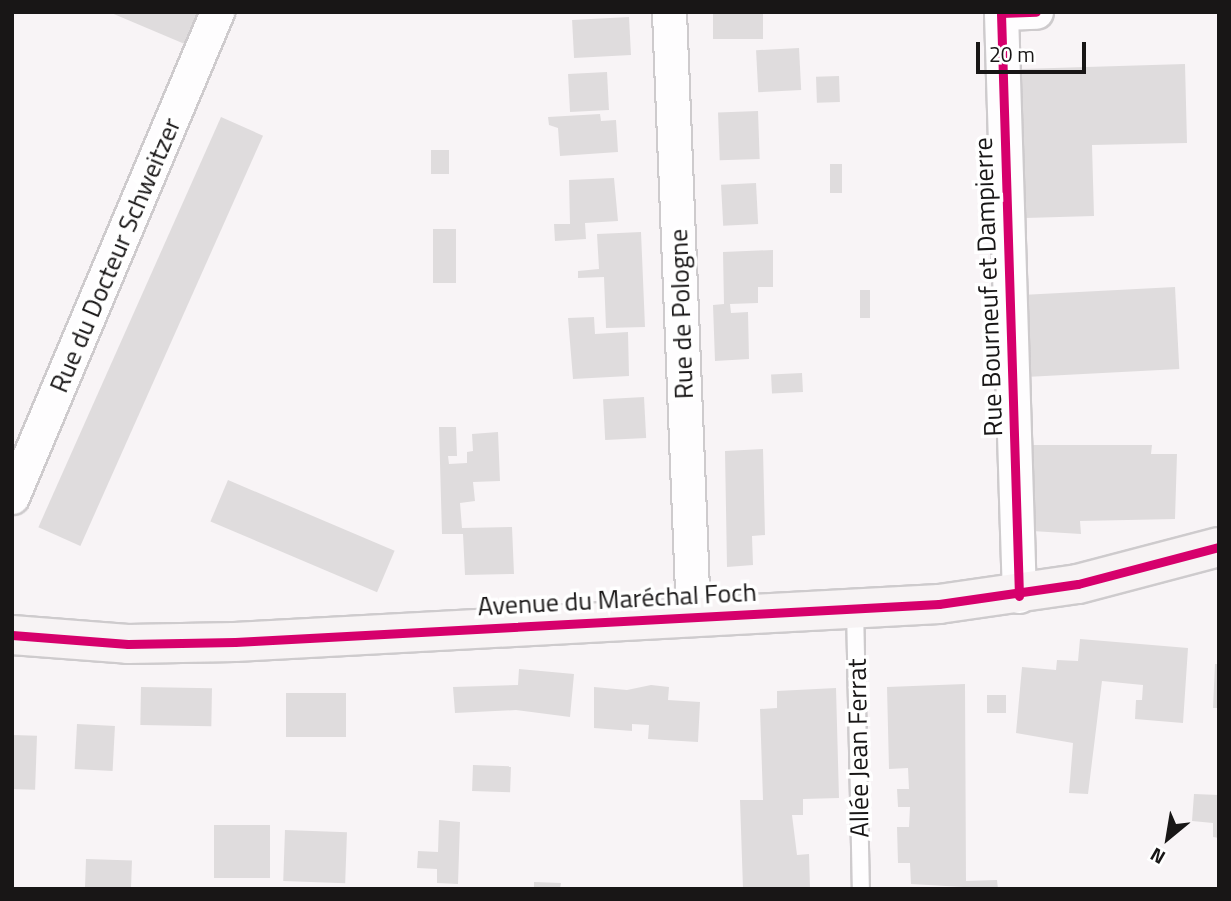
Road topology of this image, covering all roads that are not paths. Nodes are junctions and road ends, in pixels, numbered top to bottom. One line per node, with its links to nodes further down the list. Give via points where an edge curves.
1 (217, 12): 4 (street, Rue du Docteur Schweitzer)
2 (669, 12): 8 (street, Rue de Pologne)
3 (1036, 12): 6 (street, Rue Bourneuf et Dampierre, via 1000,13)
4 (12, 497)
5 (1219, 547): 6 (main road, Avenue du Maréchal Foch, via 1140,570)
6 (1019, 596): 7 (main road, Avenue du Maréchal Foch)
7 (855, 608): 8 (main road, Avenue du Maréchal Foch); 10 (lane, Allée Jean Ferrat)
8 (693, 616): 9 (main road, Avenue du Maréchal Foch, via 235,642 128,644)
9 (12, 635)
10 (861, 889)

